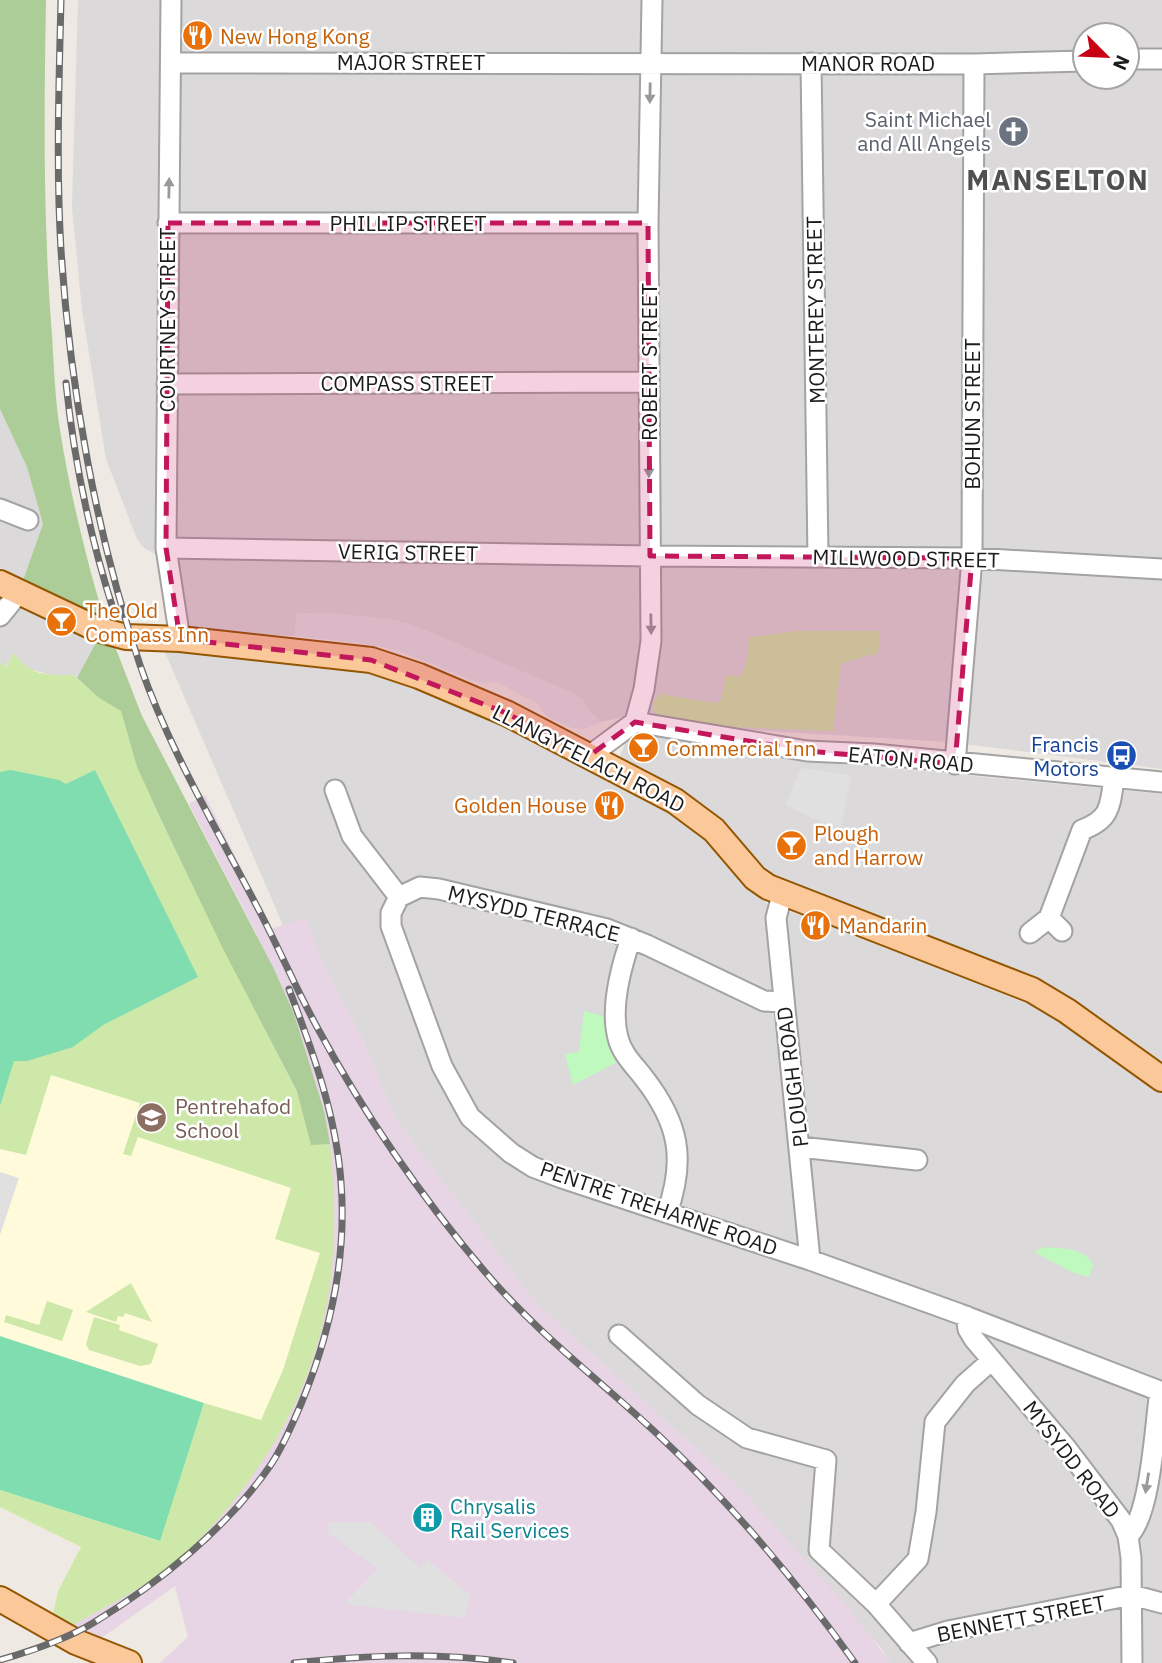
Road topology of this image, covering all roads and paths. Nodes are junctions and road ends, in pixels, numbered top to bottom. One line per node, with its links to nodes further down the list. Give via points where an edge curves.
1 (171, 0): 8 (street, COURTNEY STREET)
2 (652, 0): 6 (street, ROBERT STREET)
3 (1162, 58): 4 (street)
4 (1141, 59)
5 (1071, 61): 9 (street, MANOR ROAD)
6 (650, 62): 7 (street, MANOR ROAD); 8 (street, MAJOR STREET); 11 (street, ROBERT STREET, one-way to 11)
7 (811, 62): 9 (street, MANOR ROAD); 18 (street, MONTEREY STREET)
8 (171, 63): 10 (street, COURTNEY STREET, one-way to 8)
9 (974, 64): 19 (street, BOHUN STREET)
10 (168, 223): 11 (street, PHILLIP STREET); 13 (street, COURTNEY STREET)
11 (648, 223): 12 (street, ROBERT STREET)
12 (648, 382): 13 (street, COMPASS STREET); 17 (street, ROBERT STREET, one-way to 17)
13 (167, 384): 16 (street, COURTNEY STREET)
14 (0, 509): 15 (street)
15 (28, 520)
16 (166, 548): 17 (street, VERIG STREET); 23 (street, COURTNEY STREET)
17 (649, 556): 18 (street, MILLWOOD STREET); 24 (street, ROBERT STREET, one-way to 24, via 651,641 645,690)
18 (818, 557): 19 (street, MILLWOOD STREET)
19 (972, 558): 20 (street, MILLWOOD STREET); 26 (street, BOHUN STREET)
20 (1162, 569)
21 (9, 588): 22 (street); 23 (main road, LLANGYFELACH ROAD, via 108,632)
22 (0, 616)
23 (180, 639): 25 (main road, LLANGYFELACH ROAD, via 371,660 495,708)
24 (635, 722): 25 (street); 26 (street, EATON ROAD, via 807,751)
25 (589, 756): 30 (main road, LLANGYFELACH ROAD, via 697,815 729,844 755,878)
26 (955, 764): 27 (street, EATON ROAD)
27 (1114, 778): 28 (street, EATON ROAD); 32 (street, via 1105,817 1082,830 1055,924)
28 (1162, 782)
29 (335, 790): 31 (street, via 345,839)
30 (782, 895): 34 (street, PLOUGH ROAD, via 776,918); 35 (main road, LLANGYFELACH ROAD, via 1032,990)
31 (399, 897): 33 (street, MYSYDD TERRACE, via 420,887 439,888); 38 (street, PENTRE TREHARNE ROAD, via 391,926 442,1066 470,1117 533,1167)
32 (1030, 933)
33 (631, 938): 34 (street, MYSYDD TERRACE, via 764,1001); 38 (street, via 618,992 617,1036 627,1058 660,1100 675,1136 678,1171)
34 (783, 1002): 36 (street, PLOUGH ROAD)
35 (1162, 1079)
36 (800, 1147): 37 (street); 39 (street, PLOUGH ROAD)
37 (918, 1160)
38 (667, 1213): 39 (street, PENTRE TREHARNE ROAD)
39 (810, 1260): 40 (street, PENTRE TREHARNE ROAD)
40 (965, 1317): 42 (street, MYSYDD ROAD, via 968,1329); 43 (street, PENTRE TREHARNE ROAD)
41 (619, 1335): 47 (street, via 698,1405 747,1438 826,1460 819,1550)
42 (992, 1360): 44 (street, MYSYDD ROAD, via 1106,1499); 47 (street, via 965,1384 935,1422 918,1559)
43 (1161, 1391): 44 (street, one-way to 44, via 1143,1505 1137,1526)
44 (1128, 1536): 45 (street, MYSYDD ROAD)
45 (1132, 1595): 48 (street); 49 (street, BENNETT STREET, via 948,1631); 52 (street, MYSYDD ROAD)
46 (0, 1599): 50 (main road, via 76,1642)
47 (876, 1604): 49 (street)
48 (1162, 1604)
49 (909, 1643): 51 (street)
50 (129, 1663)
51 (927, 1663)
52 (1132, 1663)

